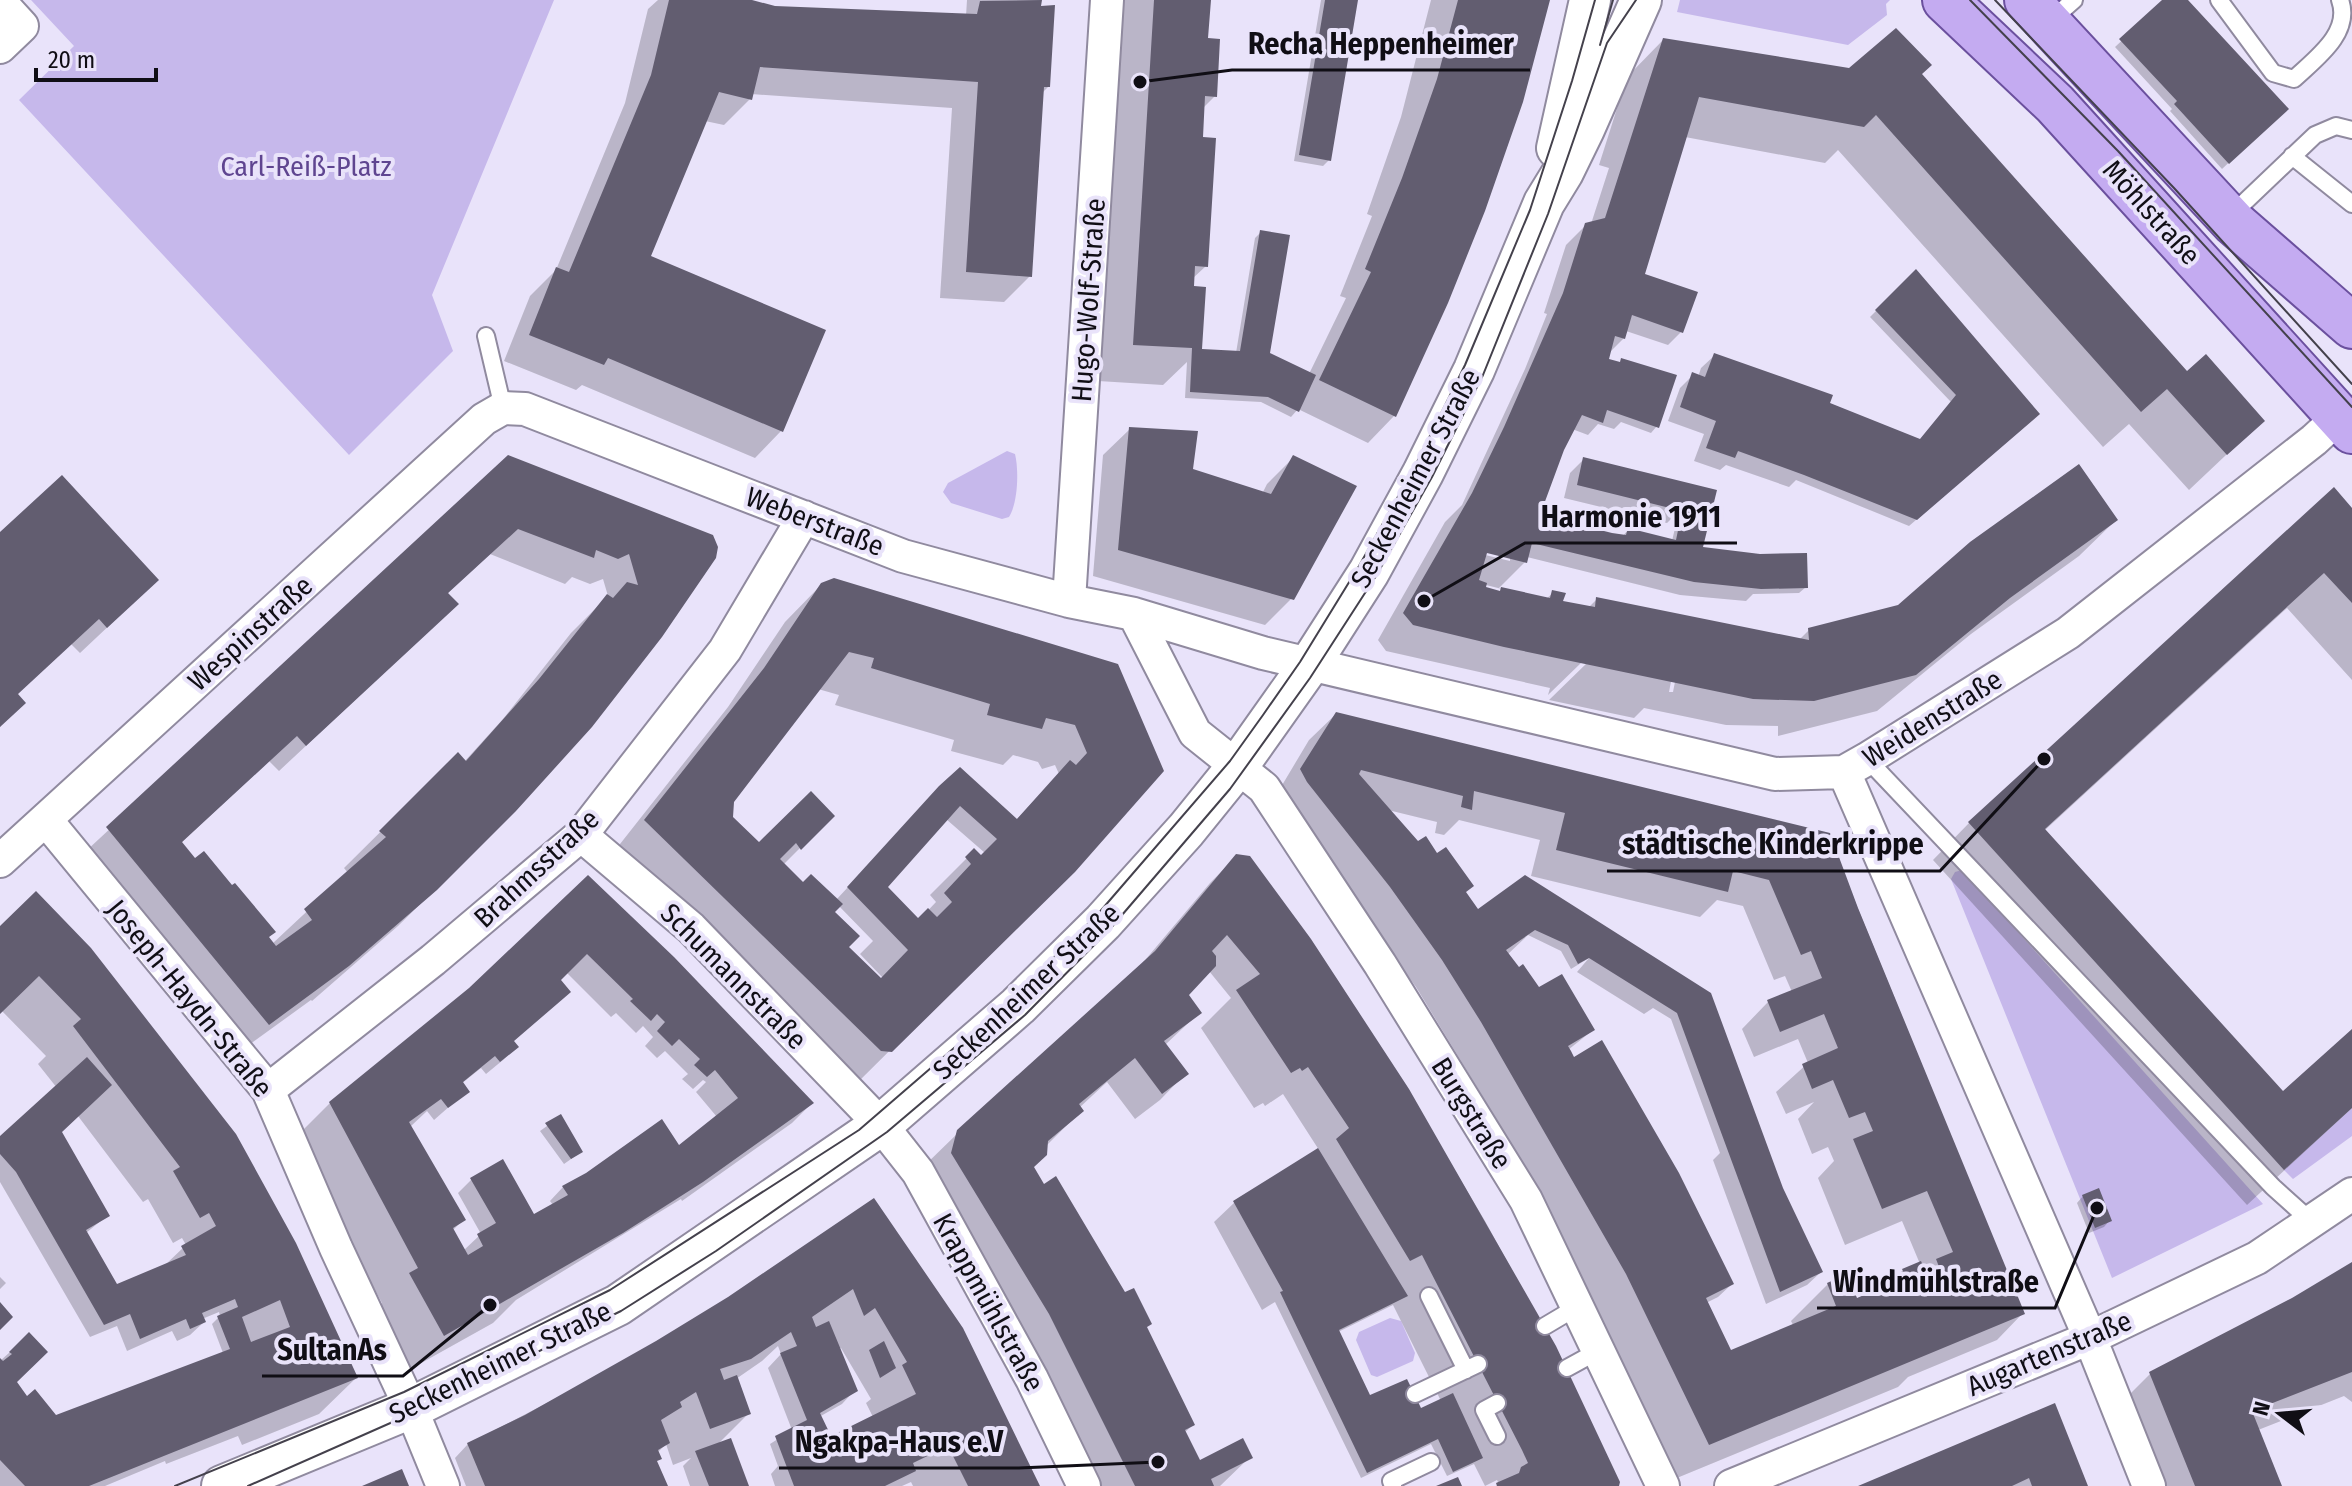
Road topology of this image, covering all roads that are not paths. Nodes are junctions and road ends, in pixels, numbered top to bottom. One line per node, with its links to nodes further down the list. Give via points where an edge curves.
1 (1107, 0): 20 (street, Hugo-Wolf-Straße)
2 (1590, 0): 12 (street, Seckenheimer Straße)
3 (1641, 0): 12 (street, Seckenheimer Straße, via 1584,129)
4 (1945, 0): 18 (main road, Möhlstraße, via 2055,104)
5 (2219, 0): 6 (lane, via 2273,73 2294,79 2338,36)
6 (2340, 0)
7 (0, 2): 9 (street)
8 (2049, 8): 14 (main road, Möhlstraße)
9 (11, 37)
10 (2352, 130): 11 (lane, via 2336,126 2315,135)
11 (2292, 156): 13 (lane); 14 (lane)
12 (1544, 203): 22 (street, Seckenheimer Straße, via 1474,370 1423,473)
13 (2352, 204)
14 (2229, 217): 15 (main road, Möhlstraße)
15 (2352, 326)
16 (486, 336): 17 (lane)
17 (503, 408): 19 (street, Weberstraße, via 525,409); 25 (street, Wespinstraße, via 484,419)
18 (2348, 419): 23 (street, Weidenstraße, via 2068,633)
19 (804, 517): 20 (street, Weberstraße, via 903,556); 26 (street, Brahmsstraße, via 725,650)
20 (1069, 601): 21 (street, Weberstraße)
21 (1134, 614): 22 (street, Weberstraße); 24 (street, via 1195,733)
22 (1310, 664): 23 (street, Weidenstraße, via 1775,774); 24 (street, Seckenheimer Straße)
23 (1856, 766): 31 (lane); 35 (street)
24 (1237, 767): 29 (street, Seckenheimer Straße, via 1103,922 1018,1006); 33 (street, Burgstraße, via 1264,788 1380,964 1526,1200)
25 (46, 820): 27 (street, Wespinstraße); 28 (street, Joseph-Haydn-Straße)
26 (581, 835): 28 (street, Brahmsstraße); 29 (street, Schumannstraße, via 691,928)
27 (0, 861)
28 (268, 1090): 40 (street, Joseph-Haydn-Straße)
29 (881, 1125): 40 (street, Seckenheimer Straße, via 618,1305); 45 (street, Krappmühlstraße, via 918,1172 1032,1379)
30 (2352, 1194): 31 (street, Augartenstraße)
31 (2313, 1223): 35 (street, Augartenstraße, via 2257,1258)
32 (1429, 1296): 38 (lane, via 1472,1367)
33 (1577, 1307): 34 (lane); 36 (street, Burgstraße)
34 (1545, 1326)
35 (2090, 1338): 48 (street, Augartenstraße); 49 (street)
36 (1598, 1351): 37 (lane); 47 (street, Burgstraße)
37 (1567, 1368)
38 (1415, 1394)
39 (1497, 1403): 41 (lane, via 1484,1410)
40 (411, 1408): 43 (street, Seckenheimer Straße); 44 (street, Joseph-Haydn-Straße)
41 (1497, 1436)
42 (1431, 1462): 46 (lane, via 1391,1481)
43 (222, 1486)
44 (443, 1486)
45 (1084, 1486)
46 (1393, 1486)
47 (1663, 1486)
48 (1731, 1486)
49 (2149, 1486)

